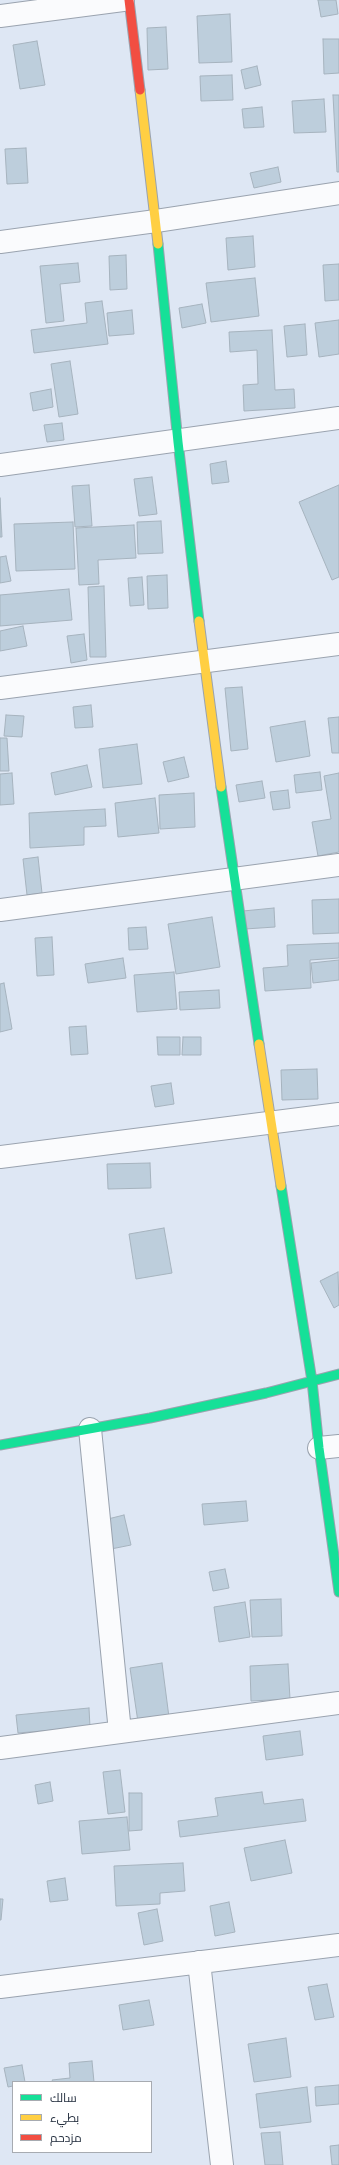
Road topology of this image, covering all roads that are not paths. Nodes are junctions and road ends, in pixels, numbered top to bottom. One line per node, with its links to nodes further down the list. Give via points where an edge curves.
1 (123, 0): 3 (street)
2 (129, 0): 5 (street)
3 (0, 16)
4 (339, 193): 5 (street)
5 (156, 221): 6 (street); 8 (street)
6 (0, 242)
7 (339, 418): 8 (street)
8 (178, 442): 9 (street); 11 (street)
9 (0, 465)
10 (339, 644): 11 (street)
11 (204, 662): 12 (street); 14 (street)
12 (0, 688)
13 (339, 865): 14 (street)
14 (233, 878): 15 (street); 17 (street)
15 (0, 910)
16 (339, 1114): 17 (street)
17 (272, 1123): 18 (street); 20 (street)
18 (0, 1157)
19 (339, 1374): 20 (street)
20 (312, 1381): 21 (street, via 174,1413); 23 (street)
21 (90, 1429): 22 (street); 26 (street)
22 (0, 1445)
23 (329, 1447): 24 (street)
24 (339, 1592)
25 (339, 1703): 26 (street)
26 (120, 1732): 27 (street)
27 (0, 1748)
28 (339, 1945): 29 (street)
29 (199, 1962): 30 (street); 31 (street)
30 (0, 1987)
31 (222, 2165)

